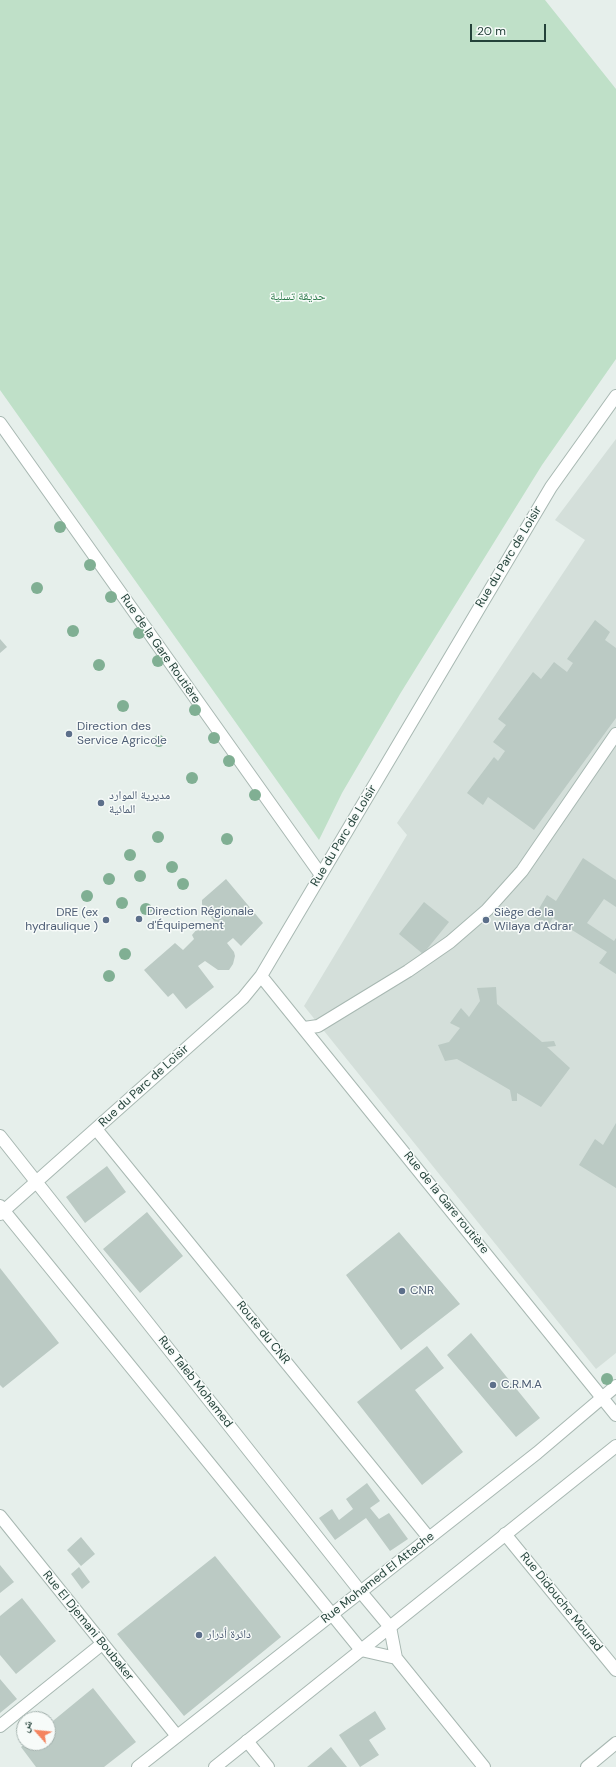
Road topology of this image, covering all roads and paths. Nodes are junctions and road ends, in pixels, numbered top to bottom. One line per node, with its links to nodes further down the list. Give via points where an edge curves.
1 (616, 396): 4 (street, Rue du Parc de Loisir, via 551,487)
2 (0, 423): 4 (street, Rue de la Gare Routière)
3 (616, 734): 6 (street, via 522,871 487,910 450,942 408,971 318,1026)
4 (321, 875): 5 (street, Rue du Parc de Loisir)
5 (262, 976): 6 (street, Rue de la Gare routière); 7 (street, Rue du Parc de Loisir, via 243,998)
6 (304, 1028): 12 (street, Rue de la Gare routière)
7 (96, 1129): 9 (street, Rue du Parc de Loisir); 17 (street, Route du CNR)
8 (0, 1136): 9 (street, Rue Taleb Mohamed)
9 (37, 1182): 10 (street, Rue du Parc de Loisir); 18 (street, Rue Taleb Mohamed)
10 (1, 1210): 19 (street)
11 (616, 1386): 12 (street, Rue Mohamed El Attache)
12 (603, 1397): 13 (street, Rue de la Gare routière); 17 (street, Rue Mohamed El Attache, via 537,1454)
13 (616, 1415)
14 (616, 1446): 16 (street)
15 (0, 1516): 21 (street, Rue El Djemani Boubaker)
16 (505, 1534): 20 (street); 24 (street, Rue Didouche Mourad)
17 (429, 1538): 18 (street, Rue Mohamed El Attache)
18 (360, 1591): 19 (street, Rue Mohamed El Attache); 20 (street, Rue Taleb Mohamed)
19 (332, 1614): 22 (street); 26 (street, Rue Mohamed El Attache)
20 (390, 1626): 22 (street); 23 (street)
21 (102, 1644): 25 (street); 26 (street, Rue El Djemani Boubaker)
22 (361, 1650): 23 (street); 27 (street)
23 (396, 1658): 32 (street)
24 (616, 1670)
25 (0, 1726)
26 (177, 1736): 29 (street, Rue Mohamed El Attache)
27 (248, 1741): 30 (street); 31 (street)
28 (616, 1743): 33 (street)
29 (138, 1767)
30 (215, 1767)
31 (268, 1767)
32 (484, 1767)
33 (587, 1767)

